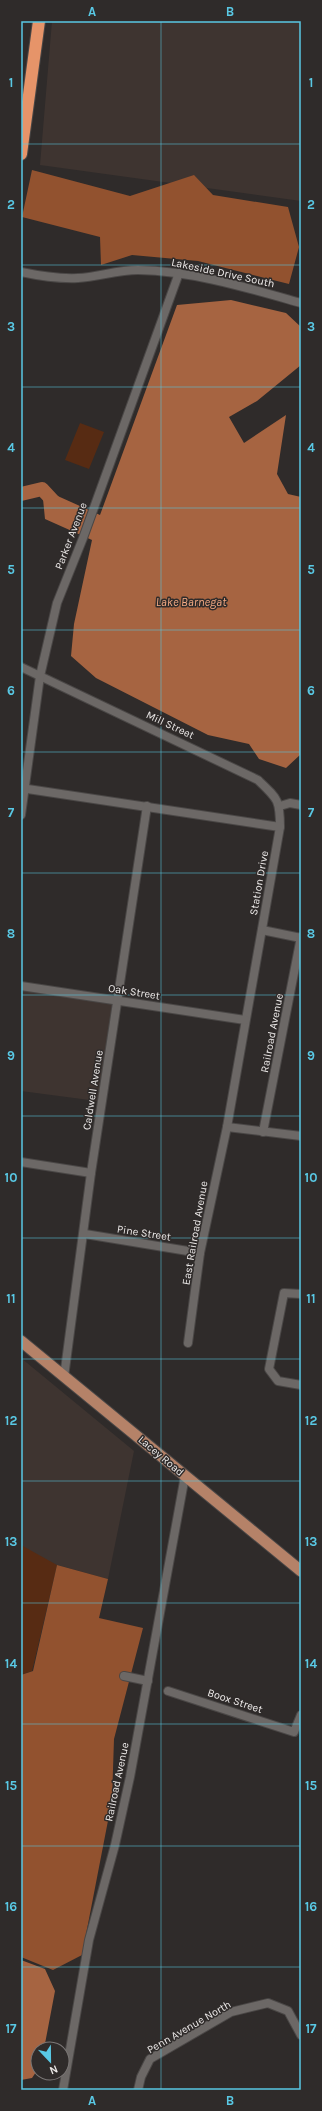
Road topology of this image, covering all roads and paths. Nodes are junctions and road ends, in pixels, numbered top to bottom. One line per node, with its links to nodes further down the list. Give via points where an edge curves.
1 (39, 21): 2 (highway)
2 (23, 131): 3 (highway)
3 (21, 154)
4 (21, 272): 5 (street, Lakeside Drive South, via 64,278 80,278 123,270)
5 (178, 273): 6 (street, Lakeside Drive South, via 250,288); 8 (street, Parker Avenue, via 83,538 57,603)
6 (301, 303)
7 (21, 667): 8 (street, Mill Street)
8 (40, 676): 9 (street, Parker Avenue); 11 (street, Mill Street, via 258,780 275,796)
9 (23, 788): 10 (street); 13 (street, Parker Avenue)
10 (147, 806): 14 (street); 18 (street, Caldwell Avenue)
11 (280, 806): 12 (street, via 290,803); 14 (street)
12 (301, 806)
13 (21, 815)
14 (280, 827): 15 (street, Station Drive)
15 (262, 930): 16 (street); 19 (street, Station Drive)
16 (301, 938): 21 (street, Railroad Avenue)
17 (21, 986): 18 (street, Oak Street)
18 (117, 1001): 19 (street, Oak Street); 24 (street, Caldwell Avenue)
19 (245, 1020): 20 (street, Station Drive)
20 (227, 1127): 21 (street); 26 (street, East Railroad Avenue)
21 (263, 1132): 22 (street)
22 (301, 1136)
23 (21, 1162): 24 (street)
24 (91, 1173): 25 (street, Caldwell Avenue)
25 (85, 1234): 26 (street, Pine Street); 30 (street, Caldwell Avenue)
26 (200, 1253): 29 (street, East Railroad Avenue)
27 (301, 1294): 31 (street, via 284,1293 269,1369 278,1381)
28 (21, 1341): 30 (main road, Lacey Road)
29 (188, 1343)
30 (64, 1377): 32 (main road, Lacey Road)
31 (301, 1385)
32 (186, 1476): 33 (main road, Lacey Road); 35 (street, Railroad Avenue)
33 (301, 1571)
34 (124, 1676): 35 (street)
35 (148, 1681): 39 (street, Railroad Avenue, via 115,1846 89,1940)
36 (168, 1692): 37 (street, Boox Street, via 294,1732)
37 (301, 1715)
38 (301, 2035): 40 (street, Penn Avenue North, via 288,2011 268,2003 232,2012 150,2060)
39 (63, 2090)
40 (138, 2090)

